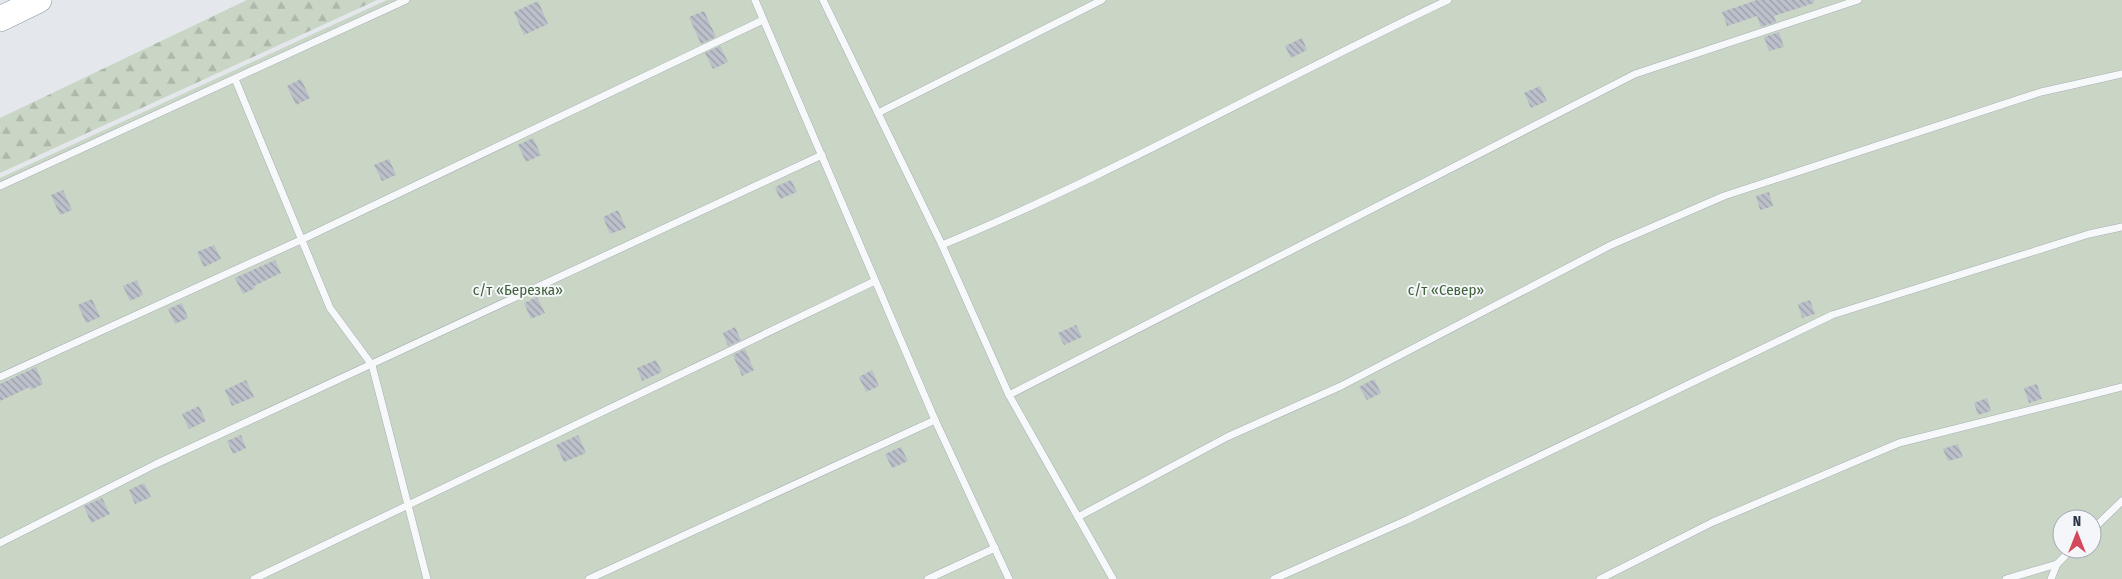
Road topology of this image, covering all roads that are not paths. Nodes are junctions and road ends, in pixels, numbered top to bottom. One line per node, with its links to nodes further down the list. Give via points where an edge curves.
1 (39, 0): 8 (highway)
2 (406, 0): 11 (lane)
3 (755, 0): 9 (lane)
4 (823, 0): 12 (lane)
5 (1102, 0): 12 (lane)
6 (1448, 0): 17 (lane, via 1340,51 1025,211)
7 (1858, 0): 22 (lane, via 1636,74)
8 (0, 19)
9 (764, 20): 13 (lane); 16 (lane)
10 (2122, 74): 26 (lane, via 2041,92 1716,199 1610,245 1340,386 1227,438)
11 (234, 79): 14 (lane); 16 (lane)
12 (878, 113): 17 (lane)
13 (822, 155): 18 (lane); 19 (lane)
14 (0, 186)
15 (2122, 228): 38 (lane, via 2089,234 1832,315 1407,520)
16 (303, 239): 19 (lane, via 330,308); 20 (lane)
17 (942, 246): 22 (lane)
18 (875, 281): 23 (lane); 25 (lane)
19 (372, 365): 25 (lane); 28 (lane, via 156,464)
20 (0, 377)
21 (2122, 386): 39 (lane, via 1899,443 1713,522)
22 (1009, 395): 26 (lane)
23 (935, 420): 29 (lane); 34 (lane)
24 (2122, 501): 27 (lane)
25 (410, 506): 32 (lane); 33 (lane)
26 (1078, 517): 37 (lane)
27 (2102, 520)
28 (0, 543)
29 (995, 548): 35 (lane); 36 (lane)
30 (2062, 559): 31 (lane)
31 (2057, 564): 40 (lane); 41 (lane)
32 (254, 579)
33 (427, 579)
34 (589, 579)
35 (928, 579)
36 (1009, 579)
37 (1113, 579)
38 (1274, 579)
39 (1600, 579)
40 (2006, 579)
41 (2051, 579)

